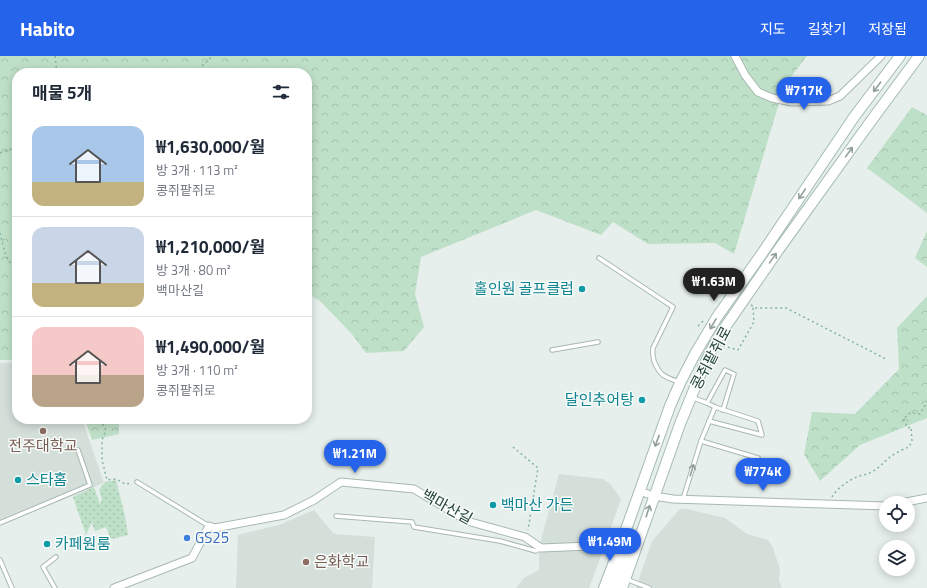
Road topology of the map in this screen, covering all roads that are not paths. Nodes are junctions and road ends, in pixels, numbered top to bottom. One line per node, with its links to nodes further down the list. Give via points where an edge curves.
1 (735, 56): 2 (street, via 758,92 792,102 828,101 840,96)
2 (881, 56)
3 (900, 56): 8 (main road, 콩쥐팥쥐로, one-way to 8, via 854,118 717,317)
4 (919, 56): 9 (main road, 콩쥐팥쥐로, one-way to 4, via 719,336 748,304 826,185)
5 (599, 258): 8 (lane, via 673,308 652,354 658,370)
6 (598, 342): 7 (lane)
7 (552, 350)
8 (680, 383): 18 (main road, 콩쥐팥쥐로, one-way to 18)
9 (690, 397): 10 (lane); 19 (main road, 콩쥐팥쥐로)
10 (707, 403): 11 (lane); 12 (lane, via 725,370 734,374)
11 (714, 407): 12 (lane); 13 (lane)
12 (723, 410): 13 (lane, via 758,421 762,435)
13 (709, 421): 14 (lane)
14 (701, 441): 16 (lane); 21 (lane, one-way to 14)
15 (78, 450): 25 (lane, via 90,485)
16 (758, 458)
17 (137, 482): 26 (lane)
18 (639, 491): 19 (street); 27 (main road, 콩쥐팥쥐로)
19 (654, 496): 21 (street); 32 (main road, 콩쥐팥쥐로, one-way to 19)
20 (927, 498): 22 (street)
21 (683, 499): 23 (street)
22 (915, 500)
23 (879, 506)
24 (336, 516): 28 (lane, via 412,522 414,528 500,541 536,551)
25 (0, 523)
26 (209, 526): 28 (street, 백마산길, via 215,528 284,515 314,500 341,482 414,489 467,521 527,538); 35 (street, via 192,558)
27 (623, 537): 29 (main road, 콩쥐팥쥐로); 37 (main road, via 626,549)
28 (542, 548): 29 (street, via 590,546)
29 (618, 552): 36 (main road, 콩쥐팥쥐로)
30 (56, 557): 34 (lane, via 43,567)
31 (0, 560): 33 (lane)
32 (624, 584): 38 (lane)
33 (12, 588)
34 (55, 588)
35 (114, 588)
36 (604, 588)
37 (612, 588)
38 (649, 588)

